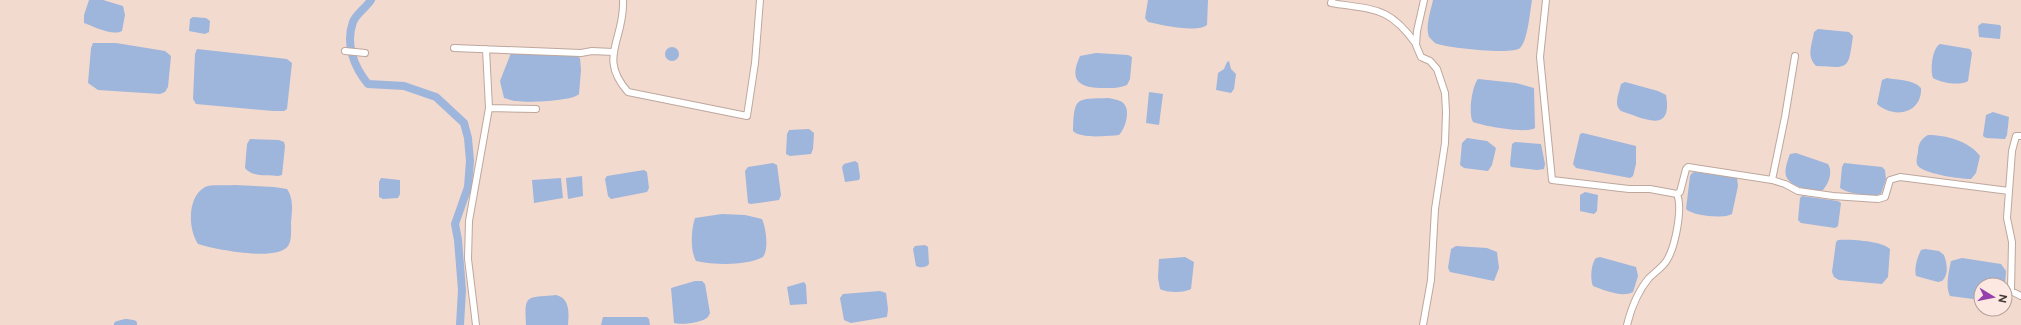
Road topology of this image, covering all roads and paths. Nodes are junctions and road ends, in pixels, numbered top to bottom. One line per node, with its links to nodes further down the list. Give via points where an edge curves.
1 (623, 0): 11 (street, via 622,25)
2 (760, 0): 11 (street, via 755,63 747,116 628,92 616,75)
3 (1332, 0): 6 (street, via 1331,4 1381,11 1406,29)
4 (1424, 0): 6 (street)
5 (1546, 0): 18 (street, via 1540,57 1552,180)
6 (1416, 44): 21 (street, via 1420,55 1439,73 1445,93 1446,112 1445,142 1435,209 1431,280)
7 (454, 48): 8 (street)
8 (486, 49): 11 (street); 13 (street)
9 (345, 51): 10 (street)
10 (365, 52)
11 (613, 52)
12 (1795, 56): 16 (street)
13 (489, 108): 14 (street); 20 (street, via 469,221 468,259)
14 (536, 109)
15 (2021, 136): 17 (street, via 2016,136 2012,151)
16 (1772, 180): 17 (street, via 1798,191 1878,199 1885,197 1890,180 1900,177); 18 (street, via 1688,167 1680,192)
17 (2009, 191): 19 (street, via 2007,218 2012,242 2011,291)
18 (1677, 194): 22 (street, via 1680,205 1668,258 1644,284)
19 (2021, 296)
20 (476, 325)
21 (1423, 325)
22 (1627, 325)

